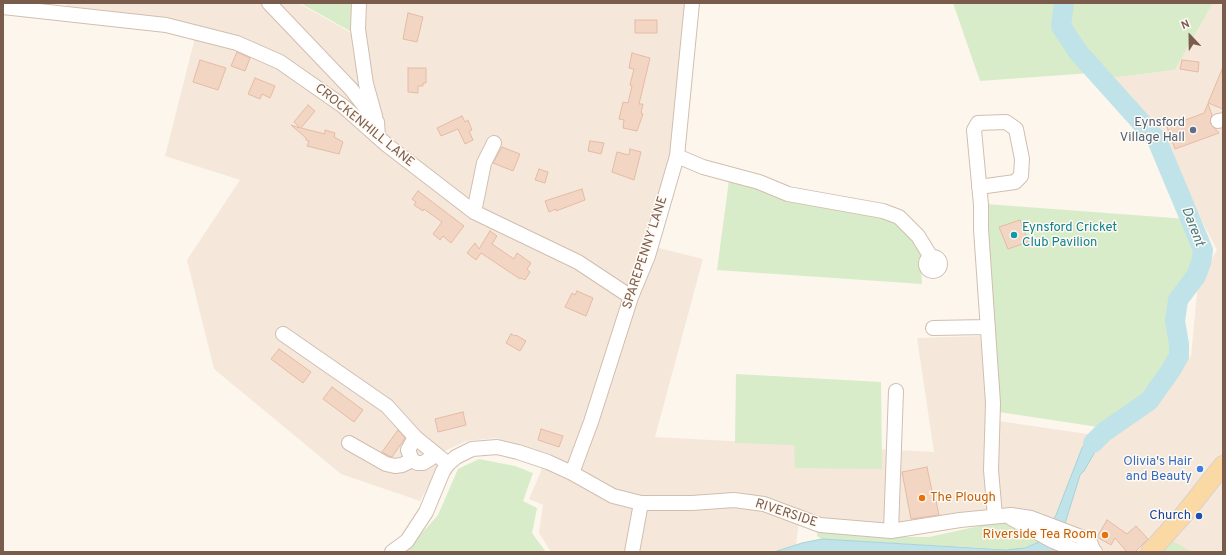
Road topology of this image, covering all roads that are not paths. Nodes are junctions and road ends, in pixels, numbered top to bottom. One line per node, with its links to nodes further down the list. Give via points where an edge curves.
1 (269, 3): 5 (street, via 351,89)
2 (359, 3): 5 (street, via 358,29 364,71)
3 (692, 3): 8 (street, SPAREPENNY LANE)
4 (3, 7): 6 (street, CROCKENHILL LANE, via 166,25 237,43 290,68 343,106)
5 (376, 122): 6 (street)
6 (378, 137): 10 (street, CROCKENHILL LANE)
7 (494, 143): 10 (street, via 484,163)
8 (677, 156): 11 (street, via 788,194 899,216 918,236); 12 (street, SPAREPENNY LANE, via 648,256)
9 (979, 187): 9 (street, via 1015,182 1022,176 1022,159 1016,130 1006,122 978,123 974,130); 13 (street)
10 (474, 212): 12 (street, CROCKENHILL LANE, via 578,262)
11 (930, 257)
12 (631, 297): 23 (street, SPAREPENNY LANE)
13 (988, 327): 14 (street); 25 (street, via 993,403 991,470)
14 (933, 328)
15 (283, 334): 17 (street, via 387,406)
16 (896, 391): 26 (street)
17 (416, 438): 19 (street); 20 (street, via 408,450)
18 (349, 443): 20 (street, via 386,464 402,465)
19 (432, 453): 20 (street, via 423,463); 21 (street)
20 (412, 460)
21 (448, 464): 23 (street, RIVERSIDE, via 472,449 497,448 525,454); 28 (street, via 426,512 407,541)
22 (1223, 465): 30 (main road)
23 (572, 473): 24 (street, RIVERSIDE, via 613,496)
24 (641, 503): 26 (street, RIVERSIDE, via 734,500 764,504 820,525); 29 (street)
25 (1000, 515): 26 (street, RIVERSIDE); 27 (street, RIVERSIDE, via 1031,518 1048,524); 27 (street, RIVERSIDE, via 1075,550)
26 (890, 531)
27 (1092, 548)
28 (392, 552)
29 (632, 552)
30 (1150, 552)

